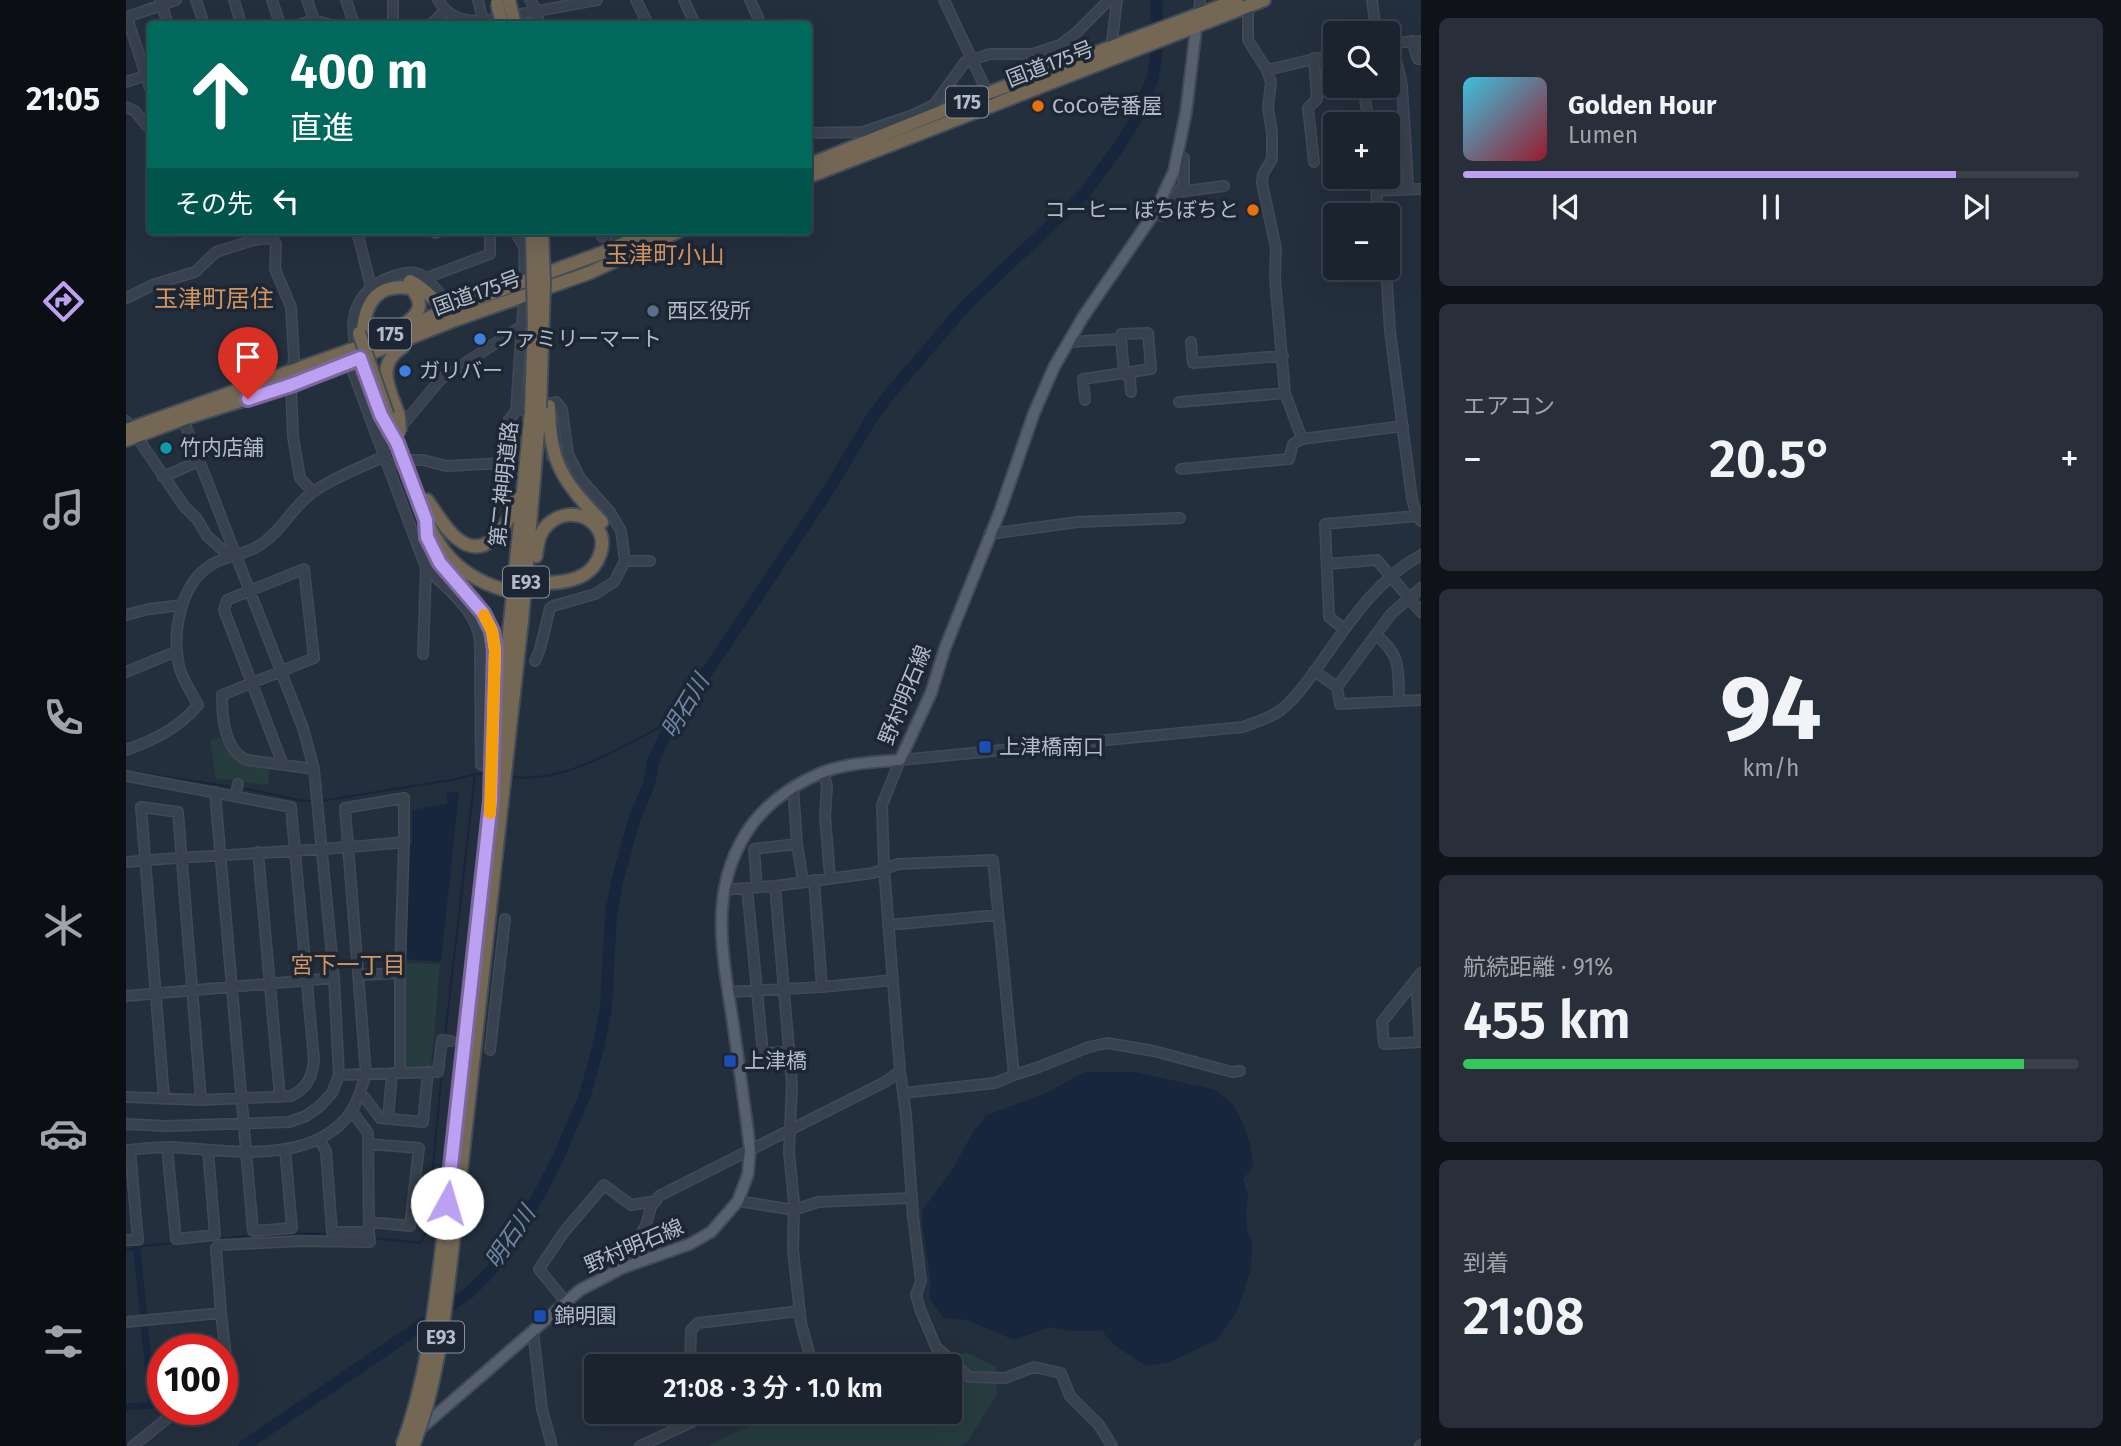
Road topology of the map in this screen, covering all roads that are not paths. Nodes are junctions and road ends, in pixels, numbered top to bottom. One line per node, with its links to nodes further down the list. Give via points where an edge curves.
1 (176, 0): 23 (street)
2 (196, 0): 31 (street)
3 (233, 0): 32 (street)
4 (272, 0): 33 (street)
5 (307, 0): 29 (street)
6 (346, 0): 36 (street)
7 (393, 0): 37 (street)
8 (438, 0): 25 (street)
9 (478, 0): 40 (street)
10 (530, 0): 24 (street)
11 (595, 0): 24 (street)
12 (636, 0): 45 (street)
13 (684, 0): 46 (street)
14 (750, 0): 47 (street)
15 (944, 0): 56 (street)
16 (1109, 0): 56 (street, via 1060,46 1033,54 999,52)
17 (1117, 0): 52 (street)
18 (1200, 0): 27 (street)
19 (1237, 0): 27 (highway, 国道175号 / 175)
20 (1264, 0): 50 (highway, 国道175号 / 175)
21 (1372, 0): 48 (street)
22 (503, 1): 42 (highway, bridge); 43 (highway, bridge)
23 (161, 2): 28 (street); 30 (street)
24 (537, 11): 41 (street); 44 (street)
25 (445, 12): 38 (street); 39 (street)
26 (1248, 13): 57 (street, via 1248,40)
27 (1199, 15): 49 (highway, 国道175号 / 175); 50 (main road, 野村明石線)
28 (126, 17): 58 (street)
29 (314, 20): 34 (street); 35 (street)
30 (167, 21)
31 (203, 21)
32 (240, 21)
33 (279, 21)
34 (310, 21)
35 (318, 21)
36 (353, 21)
37 (393, 21)
38 (434, 21)
39 (467, 21)
40 (483, 21)
41 (493, 21)
42 (502, 21)
43 (513, 21)
44 (539, 21)
45 (646, 21)
46 (694, 21)
47 (760, 21)
48 (1375, 21)
49 (1179, 28): 50 (highway, 国道175号 / 175); 52 (highway, 国道175号 / 175)
50 (1196, 28): 70 (main road, 野村明石線)
51 (1416, 41): 55 (street)
52 (1110, 55): 62 (highway, 国道175号 / 175); 63 (highway, 国道175号 / 175)
53 (1323, 56): 54 (street)
54 (1314, 58): 57 (street); 71 (street, via 1317,99 1308,108)
55 (1421, 58)
56 (972, 60): 62 (street); 65 (street, via 965,62 933,105)
57 (1267, 70): 106 (street, via 1272,159 1262,183 1276,248)
58 (147, 71)
59 (147, 74): 61 (street)
60 (1400, 79): 76 (street)
61 (126, 82)
62 (988, 93): 63 (street); 65 (highway, 国道175号 / 175)
63 (994, 106): 73 (highway, 国道175号 / 175)
64 (126, 107): 66 (street)
65 (914, 119): 67 (street, via 863,132); 69 (highway, 国道175号 / 175)
66 (147, 124)
67 (848, 131): 68 (street); 69 (street)
68 (812, 133)
69 (852, 148): 72 (highway, 国道175号 / 175)
70 (1177, 155): 78 (street, via 1184,158 1184,184); 80 (main road, 野村明石線)
71 (1314, 162)
72 (812, 163)
73 (812, 175)
74 (1224, 186): 78 (street)
75 (1421, 189): 76 (street)
76 (1408, 190): 77 (street)
77 (1376, 191): 79 (street)
78 (1178, 192): 80 (street, via 1162,216)
79 (1377, 203)
80 (1156, 212): 103 (main road, 野村明石線)
81 (359, 235): 94 (street)
82 (490, 235): 91 (street, via 490,254)
83 (517, 235): 93 (street, via 524,247)
84 (539, 235): 114 (highway, 第二神明道路 / E93, bridge, via 549,345)
85 (539, 235): 114 (highway, 第二神明道路 / E93, bridge, via 534,323)
86 (619, 235): 90 (street)
87 (643, 235): 90 (highway, 国道175号 / 175)
88 (670, 235): 95 (highway, 国道175号 / 175, via 589,273)
89 (253, 236): 96 (street, via 216,252 195,272); 107 (street, via 271,238 276,244 275,269 291,307)
90 (613, 248): 93 (highway, 国道175号 / 175)
91 (426, 278): 94 (street, via 406,272); 97 (street)
92 (1387, 280): 117 (street)
93 (525, 282): 95 (street); 97 (highway, 国道175号 / 175)
94 (371, 287): 105 (street, via 363,294 354,317)
95 (525, 296): 98 (street); 100 (highway, 国道175号 / 175)
96 (126, 298)
97 (453, 308): 99 (highway, via 432,300 419,285 404,279 390,282 364,301 358,321); 102 (highway, 国道175号 / 175)
98 (523, 325): 115 (street); 121 (street, via 441,379)
99 (361, 332): 102 (highway, via 371,301 382,290 411,288 420,306 414,318); 119 (highway, bridge)
100 (414, 338): 105 (highway, 国道175号 / 175); 119 (highway, bridge, via 391,354 386,365 399,416)
101 (1121, 339): 103 (street); 108 (street); 108 (street, via 1121,334 1148,332 1151,369)
102 (374, 341): 105 (highway, 国道175号 / 175)
103 (1069, 342): 133 (main road, 野村明石線, via 1034,413)
104 (1191, 342): 106 (street, via 1193,363)
105 (353, 355): 107 (highway, 国道175号 / 175); 109 (highway, 国道175号 / 175); 119 (highway, bridge, via 381,415); 121 (street)
106 (1283, 356): 111 (street)
107 (292, 371): 109 (street); 116 (highway, 国道175号 / 175)
108 (1124, 373): 110 (street, via 1130,379); 112 (street, via 1083,379)
109 (291, 385): 116 (highway, 国道175号 / 175); 127 (street, via 300,478)
110 (1131, 392)
111 (1285, 393): 113 (street); 120 (street)
112 (1085, 400)
113 (1179, 402)
114 (540, 408): 126 (highway, 第二神明道路 / E93); 147 (highway, 第二神明道路 / E93); 147 (highway, via 558,467 602,522 609,542 605,563 591,580 578,586 541,587 585,575 602,550 599,530 587,518 561,516 545,527)
115 (516, 411): 121 (street, via 508,421 506,463 446,466); 136 (street, via 556,402 562,409 568,454 580,478 621,531)
116 (181, 414): 118 (highway, 国道175号 / 175); 122 (street)
117 (1403, 426): 120 (street); 128 (street)
118 (129, 431): 124 (street)
119 (399, 438): 125 (highway)
120 (1302, 439): 123 (street, via 1293,444 1289,459)
121 (385, 456): 127 (street); 139 (street)
122 (199, 461): 124 (street); 135 (street)
123 (1181, 469)
124 (163, 477): 135 (street, via 207,536)
125 (415, 481): 129 (highway); 132 (highway)
126 (524, 483): 129 (highway, via 500,534 485,544 471,546 458,540); 161 (highway, 第二神明道路 / E93)
127 (313, 492): 135 (street, via 262,544)
128 (1416, 499): 131 (street)
129 (427, 500): 132 (highway, via 453,552 481,574 506,585 485,584 468,575 449,559)
130 (1180, 518): 133 (street, via 1078,522)
131 (1419, 518): 138 (street, via 1325,524)
132 (426, 520): 161 (highway, via 427,537 440,563 483,613 492,631)
133 (989, 534): 162 (main road, 野村明石線, via 931,693)
134 (1421, 555): 140 (street)
135 (236, 557): 142 (street); 144 (street, via 214,562 201,572)
136 (625, 561): 137 (street); 152 (street, via 614,582 596,594 550,608)
137 (650, 561)
138 (1327, 564): 140 (street, via 1377,559); 148 (street, via 1329,617)
139 (426, 568): 151 (street); 164 (street, via 462,603 479,633)
140 (1391, 575): 143 (street); 148 (street)
141 (1421, 588): 143 (street)
142 (249, 591): 153 (street); 153 (street, via 304,569 314,658); 156 (street, via 227,600 224,610)
143 (1409, 598): 145 (street); 149 (street)
144 (182, 605): 146 (street); 150 (street)
145 (1421, 612)
146 (126, 615)
147 (522, 620): 161 (highway, 第二神明道路 / E93)
148 (1344, 629): 154 (street)
149 (1376, 635): 157 (street); 159 (street, via 1398,663)
150 (177, 651): 155 (street); 160 (street, via 180,669 198,705 154,740)
151 (423, 654)
152 (535, 660)
153 (280, 671): 156 (street); 165 (street)
154 (1314, 671): 157 (street); 162 (street, via 1281,710 1243,727)
155 (126, 672)
156 (253, 683): 163 (street); 163 (street, via 222,695 228,741 247,760)
157 (1337, 687): 159 (street, via 1340,704)
158 (1421, 700): 159 (street)
159 (1399, 701)
160 (126, 750)
161 (498, 755): 172 (highway, 第二神明道路 / E93); 172 (highway, 第二神明道路 / E93, via 491,801)
162 (900, 760): 166 (main road, 野村明石線); 183 (street, via 882,805)
163 (283, 765): 165 (street)
164 (481, 765)
165 (314, 769): 176 (street)
166 (823, 772): 169 (main road, 野村明石線); 184 (street)
167 (126, 776): 170 (street)
168 (238, 784): 171 (street)
169 (793, 786): 174 (street); 189 (main road, 野村明石線, via 768,806 746,833)
170 (215, 792): 171 (street); 179 (street)
171 (235, 796): 177 (street, via 291,807)
172 (494, 817): 244 (highway, 第二神明道路 / E93)
173 (404, 842): 175 (street); 175 (street, via 404,798 345,808); 193 (street)
174 (797, 844): 186 (street); 188 (street, via 754,849)
175 (348, 848): 176 (street); 194 (street)
176 (322, 849): 177 (street); 196 (street)
177 (296, 850): 178 (street); 198 (street)
178 (258, 852): 179 (street); 199 (street)
179 (220, 854): 180 (street); 200 (street)
180 (181, 857): 181 (street); 181 (street, via 178,812 141,807); 203 (street)
181 (145, 860): 182 (street); 206 (street)
182 (126, 862)
183 (884, 868): 184 (street); 190 (street, via 993,860); 192 (street)
184 (830, 877): 185 (street)
185 (814, 880): 186 (street); 201 (street)
186 (803, 881): 187 (street)
187 (775, 886): 188 (street); 202 (street)
188 (752, 888): 189 (street); 204 (street)
189 (723, 890): 205 (main road, 野村明石線, via 722,944)
190 (999, 915): 192 (street); 218 (street)
191 (505, 919): 210 (street)
192 (888, 925): 197 (street)
193 (400, 973): 194 (street); 215 (street)
194 (359, 975): 216 (street)
195 (1418, 976): 209 (street); 209 (street, via 1382,1022 1384,1044)
196 (334, 978): 198 (street); 217 (street)
197 (893, 980): 201 (street); 212 (street)
198 (307, 981): 199 (street); 222 (street, via 313,1073 301,1091)
199 (270, 984): 200 (street); 222 (street)
200 (231, 987): 203 (street); 224 (street)
201 (822, 987): 202 (street)
202 (784, 989): 204 (street); 211 (street)
203 (192, 990): 206 (street); 225 (street)
204 (757, 990): 205 (street); 211 (street, via 763,1054)
205 (728, 992): 235 (main road, 野村明石線)
206 (156, 993): 207 (street); 223 (street)
207 (126, 996)
208 (451, 1041): 214 (street, via 442,1040 438,1072)
209 (1420, 1042)
210 (490, 1050)
211 (789, 1052): 230 (street)
212 (900, 1071): 219 (street); 230 (street)
213 (1240, 1071): 218 (street, via 1107,1043)
214 (428, 1072): 215 (street); 227 (street, via 423,1122)
215 (396, 1073): 216 (street); 227 (street)
216 (366, 1074): 217 (street); 220 (street)
217 (339, 1075): 229 (street, via 332,1093 306,1116 289,1122)
218 (1014, 1075): 219 (street, via 995,1083)
219 (903, 1093): 239 (street)
220 (360, 1095): 226 (street); 227 (street, via 380,1118)
221 (126, 1097): 223 (street)
222 (280, 1097): 224 (street)
223 (164, 1098): 225 (street)
224 (240, 1099): 225 (street); 229 (street)
225 (201, 1100)
226 (352, 1111): 231 (street); 232 (street, via 368,1133)
227 (388, 1119)
228 (126, 1124): 229 (street)
229 (243, 1124): 238 (street)
230 (790, 1130): 235 (street); 242 (street)
231 (319, 1139): 234 (street); 243 (street, via 326,1151 332,1232)
232 (368, 1144): 243 (street); 243 (street, via 419,1148 410,1226)
233 (167, 1147): 236 (street); 237 (street); 237 (street, via 177,1239 215,1235)
234 (285, 1149): 238 (street); 238 (street, via 292,1228 253,1231)
235 (750, 1149): 240 (street); 241 (main road, 野村明石線, via 748,1174)
236 (128, 1150): 245 (street, via 138,1240)
237 (208, 1151): 238 (street)
238 (245, 1151)
239 (911, 1198): 242 (street, via 818,1202); 253 (street, via 921,1281 916,1296 930,1338)
240 (656, 1201): 246 (street); 247 (street, via 631,1205 604,1185 539,1269)
241 (738, 1201): 242 (street); 246 (main road, 野村明石線, via 711,1232)
242 (794, 1210): 248 (street)
243 (369, 1227): 249 (street, via 370,1242 219,1245)
244 (449, 1228): 259 (highway, 第二神明道路 / E93, bridge, via 423,1378); 260 (highway, 第二神明道路 / E93, bridge, via 442,1331)
245 (126, 1240)
246 (622, 1268): 247 (main road, 野村明石線)
247 (565, 1301): 251 (main road, 野村明石線)
248 (800, 1311): 254 (street, via 698,1323 691,1330); 255 (street)
249 (221, 1312): 250 (street); 252 (street)
250 (126, 1322)
251 (533, 1331): 259 (main road, 野村明石線); 261 (street, via 542,1409)
252 (223, 1334)
253 (941, 1353): 263 (street, via 969,1377 1005,1378 1034,1367 1061,1373 1070,1396 1099,1425)
254 (690, 1354)
255 (809, 1354)
256 (688, 1424): 262 (street)
257 (159, 1425): 258 (street)
258 (133, 1446)
259 (400, 1446)
260 (413, 1446)
261 (552, 1446)
262 (640, 1446)
263 (1112, 1446)

